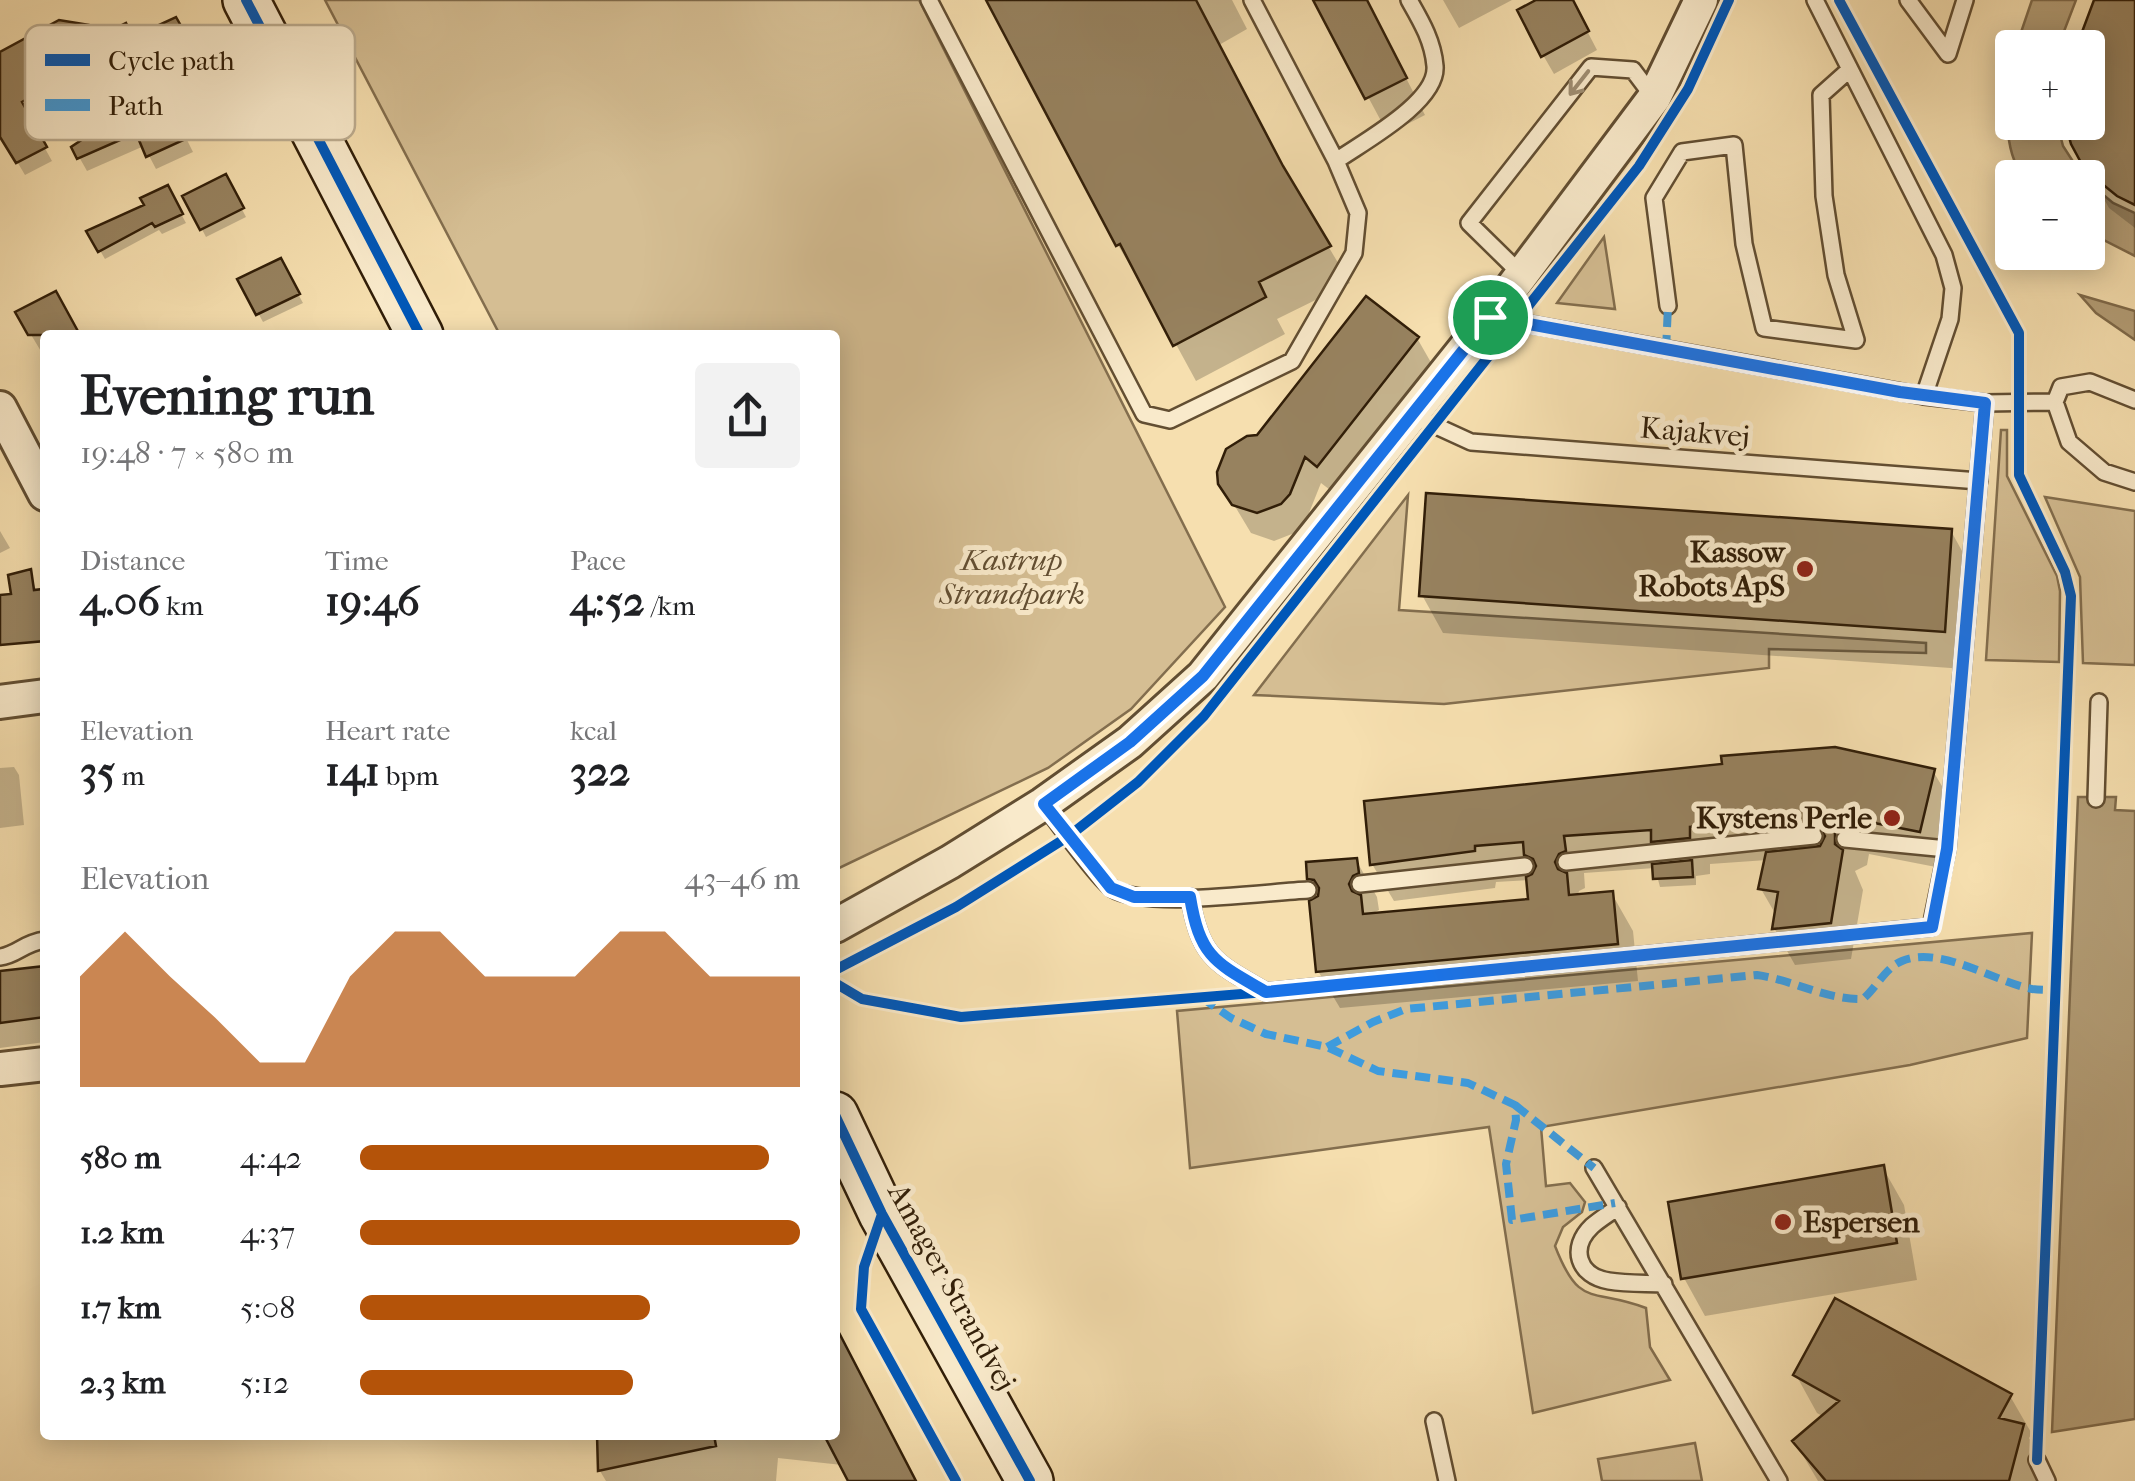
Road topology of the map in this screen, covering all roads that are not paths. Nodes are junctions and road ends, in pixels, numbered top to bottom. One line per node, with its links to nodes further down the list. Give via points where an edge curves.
1 (246, 0): 9 (street)
2 (929, 0): 13 (lane, via 1144,414 1170,420 1292,361 1354,254 1358,213)
3 (1252, 0): 13 (lane)
4 (1409, 0): 13 (lane, via 1429,36 1436,70 1420,102)
5 (1700, 0): 11 (street)
6 (1815, 0): 10 (lane)
7 (1908, 0): 8 (lane, via 1948,54)
8 (1965, 0)
9 (259, 25)
10 (1849, 70): 15 (lane, via 1821,95 1824,196 1836,275 1856,340 1764,328 1744,244 1734,146 1682,152 1654,198); 18 (lane, via 1944,255 1954,288)
11 (1654, 98): 14 (street); 14 (lane, one-way to 14, via 1633,70 1591,67 1469,223)
12 (319, 140): 17 (street)
13 (1336, 161)
14 (1521, 274): 16 (street)
15 (1668, 306)
16 (1490, 317): 18 (lane); 23 (street)
17 (417, 330)
18 (1924, 396): 21 (lane)
19 (2135, 400): 20 (lane, via 2090,382 2061,387)
20 (2056, 402): 21 (lane); 25 (lane, via 2069,442 2104,472)
21 (1985, 403): 24 (lane)
22 (0, 408): 26 (street)
23 (1412, 415): 24 (lane, Kajakvej, via 1470,442); 31 (street, via 1203,676 1130,742)
24 (1979, 481): 34 (lane)
25 (2135, 482)
26 (40, 484)
27 (40, 697): 28 (street)
28 (0, 702)
29 (2099, 702): 30 (lane)
30 (2096, 799)
31 (1044, 804): 39 (lane, via 1111,888 1134,897); 40 (street)
32 (1814, 836): 35 (lane)
33 (1845, 840): 34 (lane)
34 (1947, 849): 39 (lane, via 1932,927 1266,992 1203,948)
35 (1566, 862)
36 (1525, 866): 37 (lane)
37 (1360, 884)
38 (1308, 890): 39 (lane)
39 (1190, 897)
40 (840, 923)
41 (40, 941): 42 (lane)
42 (0, 957)
43 (40, 1065): 44 (street)
44 (0, 1069)
45 (840, 1126): 51 (street, Amager Strandvej)
46 (1594, 1168): 47 (lane)
47 (1618, 1208): 48 (lane); 48 (lane, via 1590,1227 1578,1245 1580,1265 1608,1281)
48 (1664, 1284): 53 (lane)
49 (1434, 1421): 52 (lane)
50 (2037, 1460): 54 (lane)
51 (1024, 1479)
52 (1447, 1481)
53 (1779, 1481)
54 (2047, 1481)

